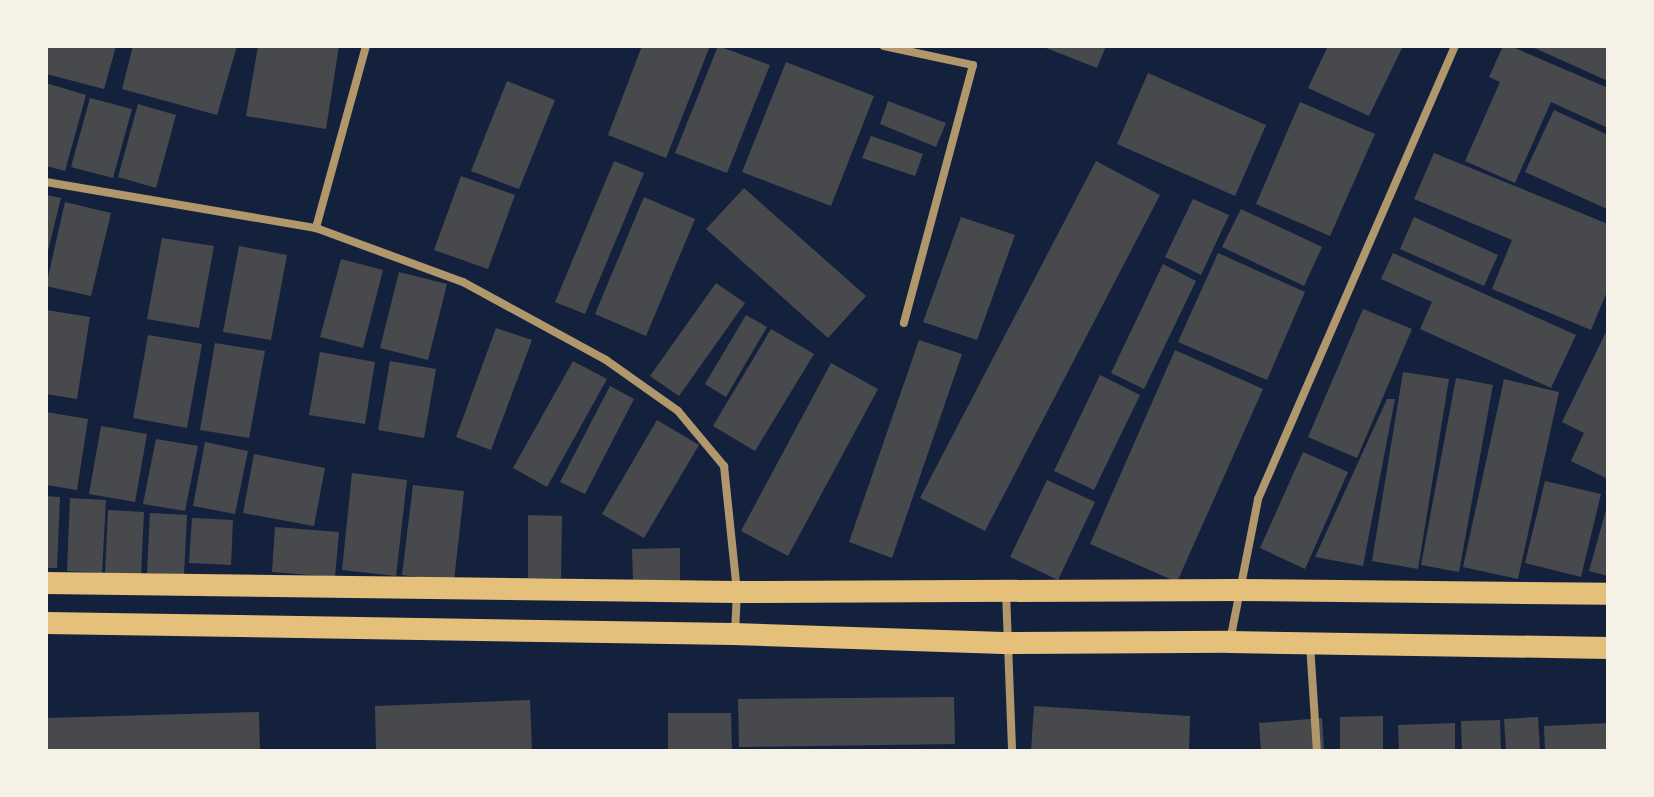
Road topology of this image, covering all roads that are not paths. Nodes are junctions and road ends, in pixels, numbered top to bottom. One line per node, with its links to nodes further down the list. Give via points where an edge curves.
1 (366, 46): 5 (street)
2 (884, 46): 6 (street, via 973,65)
3 (1455, 46): 8 (street, via 1258,499)
4 (46, 182): 5 (street)
5 (316, 228): 10 (street, via 463,282 606,360 678,411 724,466)
6 (904, 323)
7 (46, 583): 10 (highway)
8 (1239, 590): 9 (highway); 11 (highway); 14 (street)
9 (1006, 591): 10 (highway); 15 (street)
10 (737, 592): 13 (street)
11 (1608, 594)
12 (46, 623): 13 (highway)
13 (734, 634): 15 (highway)
14 (1230, 642): 15 (highway); 16 (highway)
15 (1011, 643): 18 (street)
16 (1310, 643): 17 (highway); 19 (street)
17 (1608, 648)
18 (1012, 751)
19 (1317, 751)

